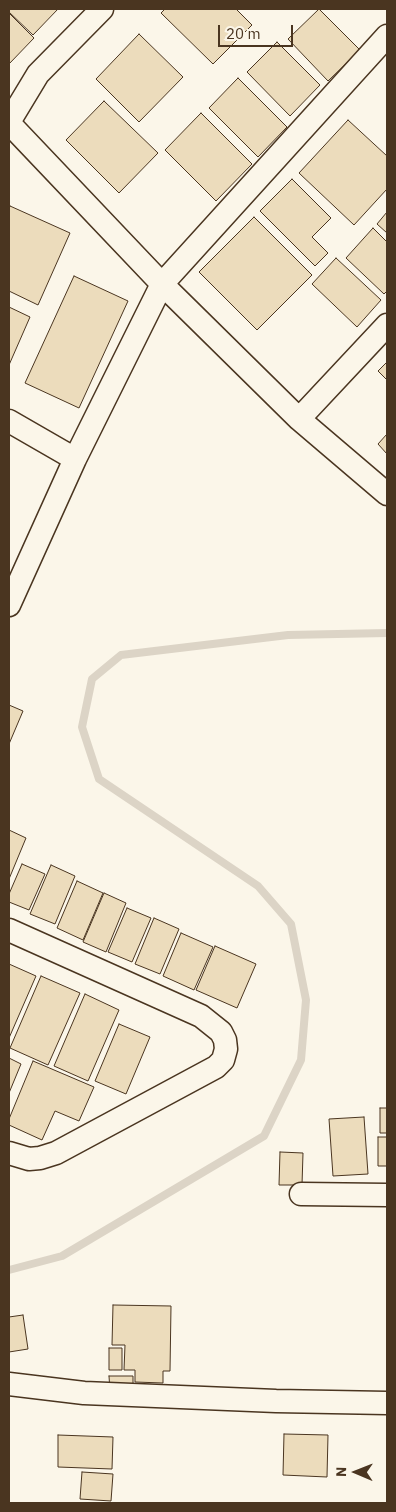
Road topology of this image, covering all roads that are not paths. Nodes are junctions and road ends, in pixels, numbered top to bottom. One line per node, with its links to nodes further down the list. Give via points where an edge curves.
1 (102, 9): 3 (street, via 38,74)
2 (387, 36): 4 (street)
3 (9, 122): 4 (street)
4 (162, 284): 6 (street); 8 (street)
5 (387, 325): 6 (street)
6 (299, 419): 9 (street)
7 (9, 421): 8 (street)
8 (75, 459): 10 (street)
9 (387, 494)
10 (9, 605)
11 (9, 930): 12 (street, via 202,1016 221,1032 226,1049 224,1060 216,1067 56,1153 29,1159)
12 (9, 1153)
13 (301, 1194): 14 (street)
14 (387, 1194)
15 (9, 1384): 16 (street, via 84,1393)
16 (387, 1403)

